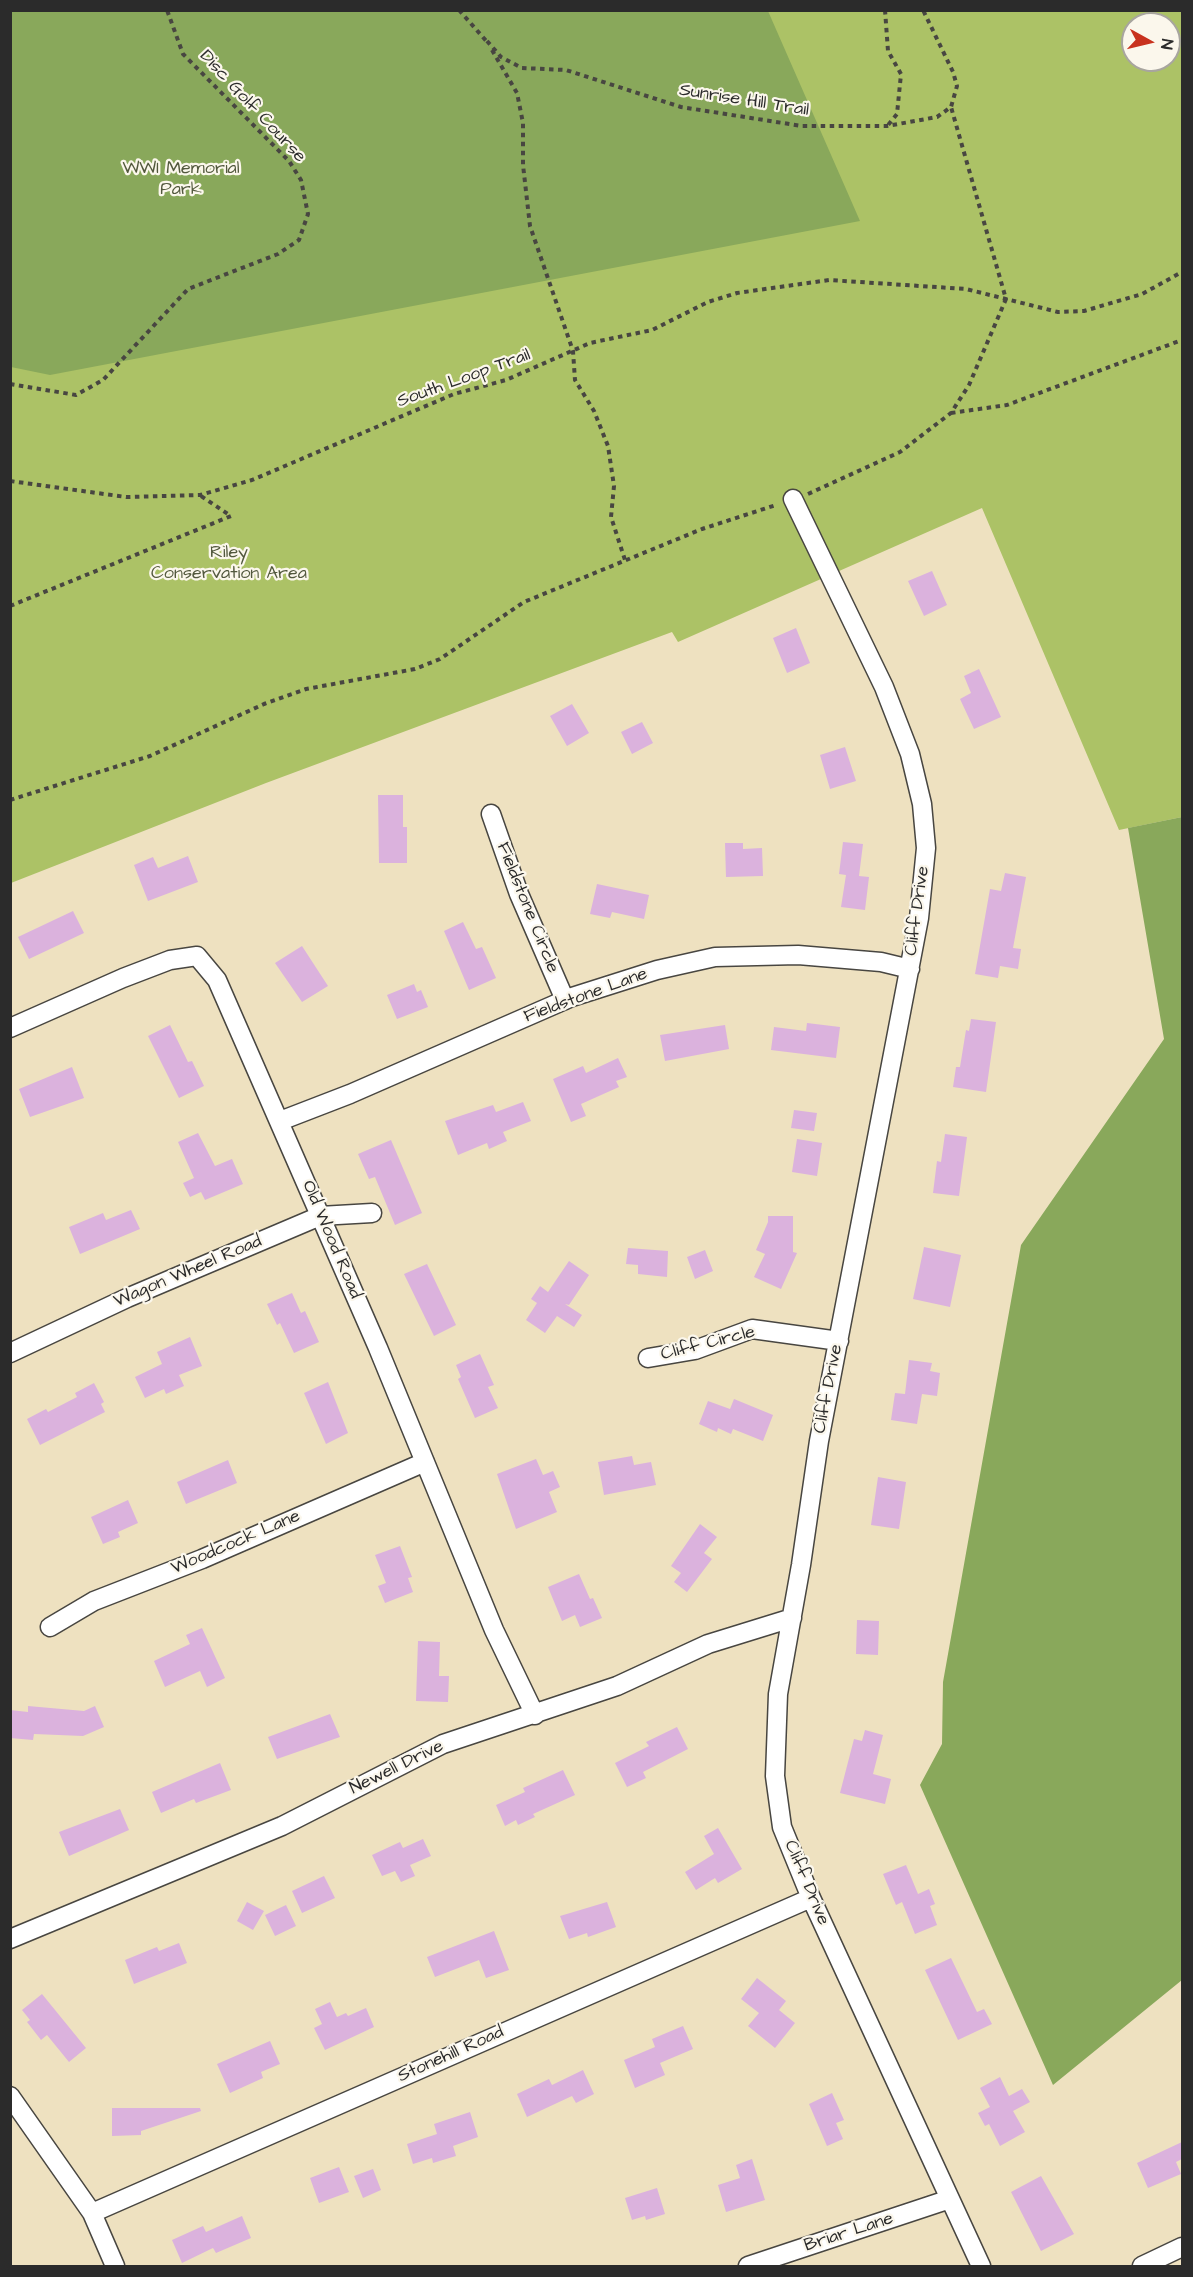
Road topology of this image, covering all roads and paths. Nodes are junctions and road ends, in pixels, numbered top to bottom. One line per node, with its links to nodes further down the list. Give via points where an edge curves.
1 (167, 10): 12 (path, Disc Golf Course, via 183,54 289,161 301,180 308,214 299,240 278,254 188,289 103,380 76,395)
2 (459, 10): 5 (path)
3 (885, 10): 7 (path, via 888,51 902,74 897,114)
4 (922, 10): 6 (path, via 953,72 957,86)
5 (487, 41): 7 (path, Sunrise Hill Trail, via 501,57 522,68 566,70 681,107 802,126); 11 (path, via 517,93 523,123 530,226)
6 (951, 107): 7 (path, Sunrise Hill Trail, via 937,117); 9 (path)
7 (887, 126)
8 (1182, 272): 9 (path, South Loop Trail, via 1142,294 1084,311 1058,312)
9 (1006, 299): 11 (path, South Loop Trail, via 966,289 829,280 737,293 708,302 652,330 590,343); 13 (path, via 969,385)
10 (1182, 340): 13 (path, via 1007,405)
11 (573, 351): 15 (path, South Loop Trail, via 506,380 454,394 252,480); 17 (path, via 574,381 594,411 608,446 614,486 611,517)
12 (10, 384)
13 (951, 413): 16 (path, via 900,452 819,491)
14 (10, 481): 15 (path, South Loop Trail, via 126,497)
15 (200, 495): 18 (path, via 231,516)
16 (793, 499): 17 (path, via 702,529); 21 (street, Cliff Drive, via 884,687 910,754 927,848)
17 (626, 560): 19 (path, via 524,602 440,659 415,669 306,689 150,756)
18 (10, 606)
19 (10, 800)
20 (492, 814): 22 (street, Fieldstone Circle, via 519,894)
21 (910, 969): 22 (street, Fieldstone Lane, via 881,962 798,955 715,957 657,970); 27 (street, Cliff Drive)
22 (565, 1000): 24 (street, Fieldstone Lane)
23 (10, 1028): 24 (street, Old Wood Road, via 123,978 170,960 197,956 217,980)
24 (279, 1121): 26 (street, Old Wood Road)
25 (372, 1213): 26 (street, Wagon Wheel Road)
26 (320, 1216): 28 (street, Wagon Wheel Road, via 127,1298); 30 (street, Old Wood Road)
27 (839, 1341): 29 (street, Cliff Circle, via 752,1329 695,1350); 31 (street, Cliff Drive)
28 (10, 1353)
29 (648, 1358)
30 (425, 1462): 32 (street, Woodcock Lane, via 94,1601); 33 (street, Old Wood Road, via 494,1630)
31 (792, 1618): 33 (street, Newell Drive, via 708,1644 617,1686); 34 (street, Cliff Drive, via 778,1694 775,1776 782,1827)
32 (50, 1627)
33 (535, 1715): 35 (street, Newell Drive, via 443,1744 282,1826)
34 (811, 1898): 37 (street, Cliff Drive); 38 (street, Stonehill Road)
35 (10, 1939)
36 (10, 2096): 38 (street)
37 (950, 2199): 41 (street, Briar Lane); 42 (street, Cliff Drive)
38 (92, 2213): 40 (street)
39 (1182, 2247): 43 (street)
40 (115, 2266)
41 (748, 2266)
42 (981, 2266)
43 (1143, 2266)

